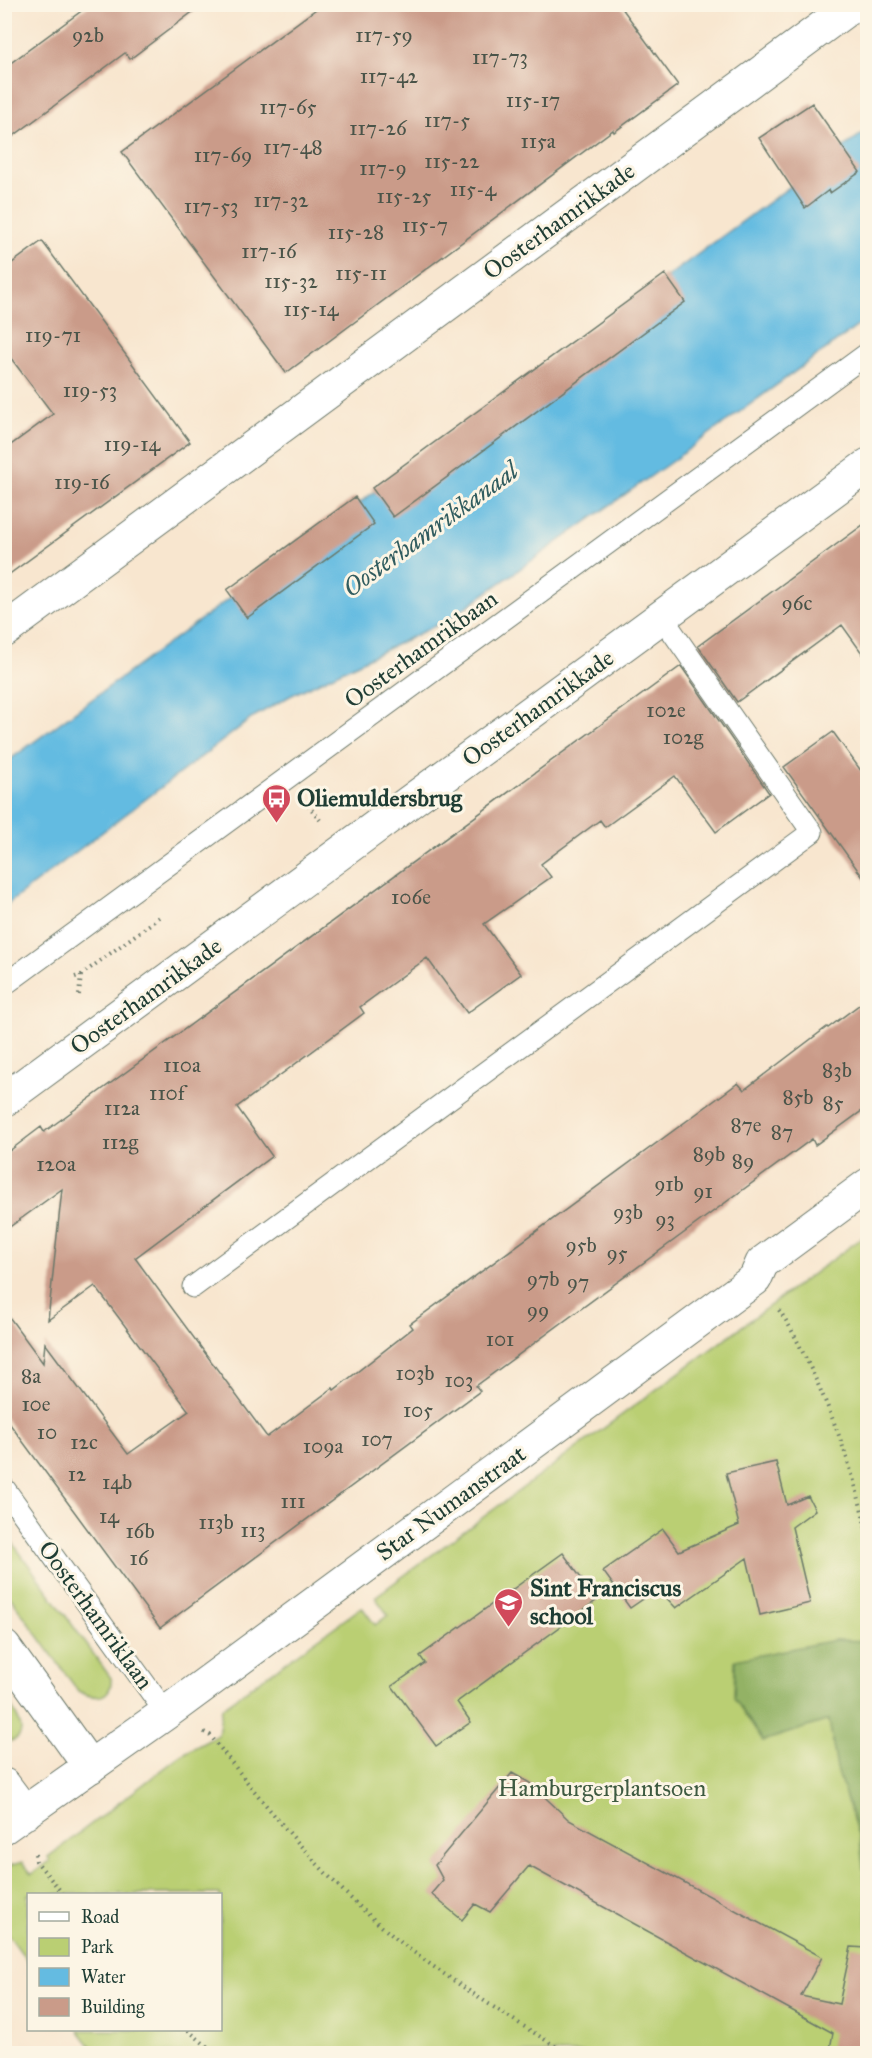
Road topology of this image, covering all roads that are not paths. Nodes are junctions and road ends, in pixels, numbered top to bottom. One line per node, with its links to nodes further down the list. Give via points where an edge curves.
1 (854, 4): 5 (street, Oosterhamrikkade)
2 (867, 353): 6 (lane, Oosterhamrikbaan)
3 (867, 465): 4 (street, Oosterhamrikkade)
4 (662, 617): 7 (street, Oosterhamrikkade); 9 (lane, via 812,832)
5 (4, 632)
6 (4, 985)
7 (4, 1100)
8 (867, 1185): 12 (street, Star Numanstraat, via 762,1263 755,1279)
9 (193, 1287)
10 (4, 1488): 12 (lane, Oosterhamriklaan)
11 (4, 1647): 13 (street)
12 (166, 1713): 13 (street, Star Numanstraat)
13 (90, 1767): 15 (street, Star Numanstraat)
14 (4, 1785): 15 (street)
15 (15, 1820)

